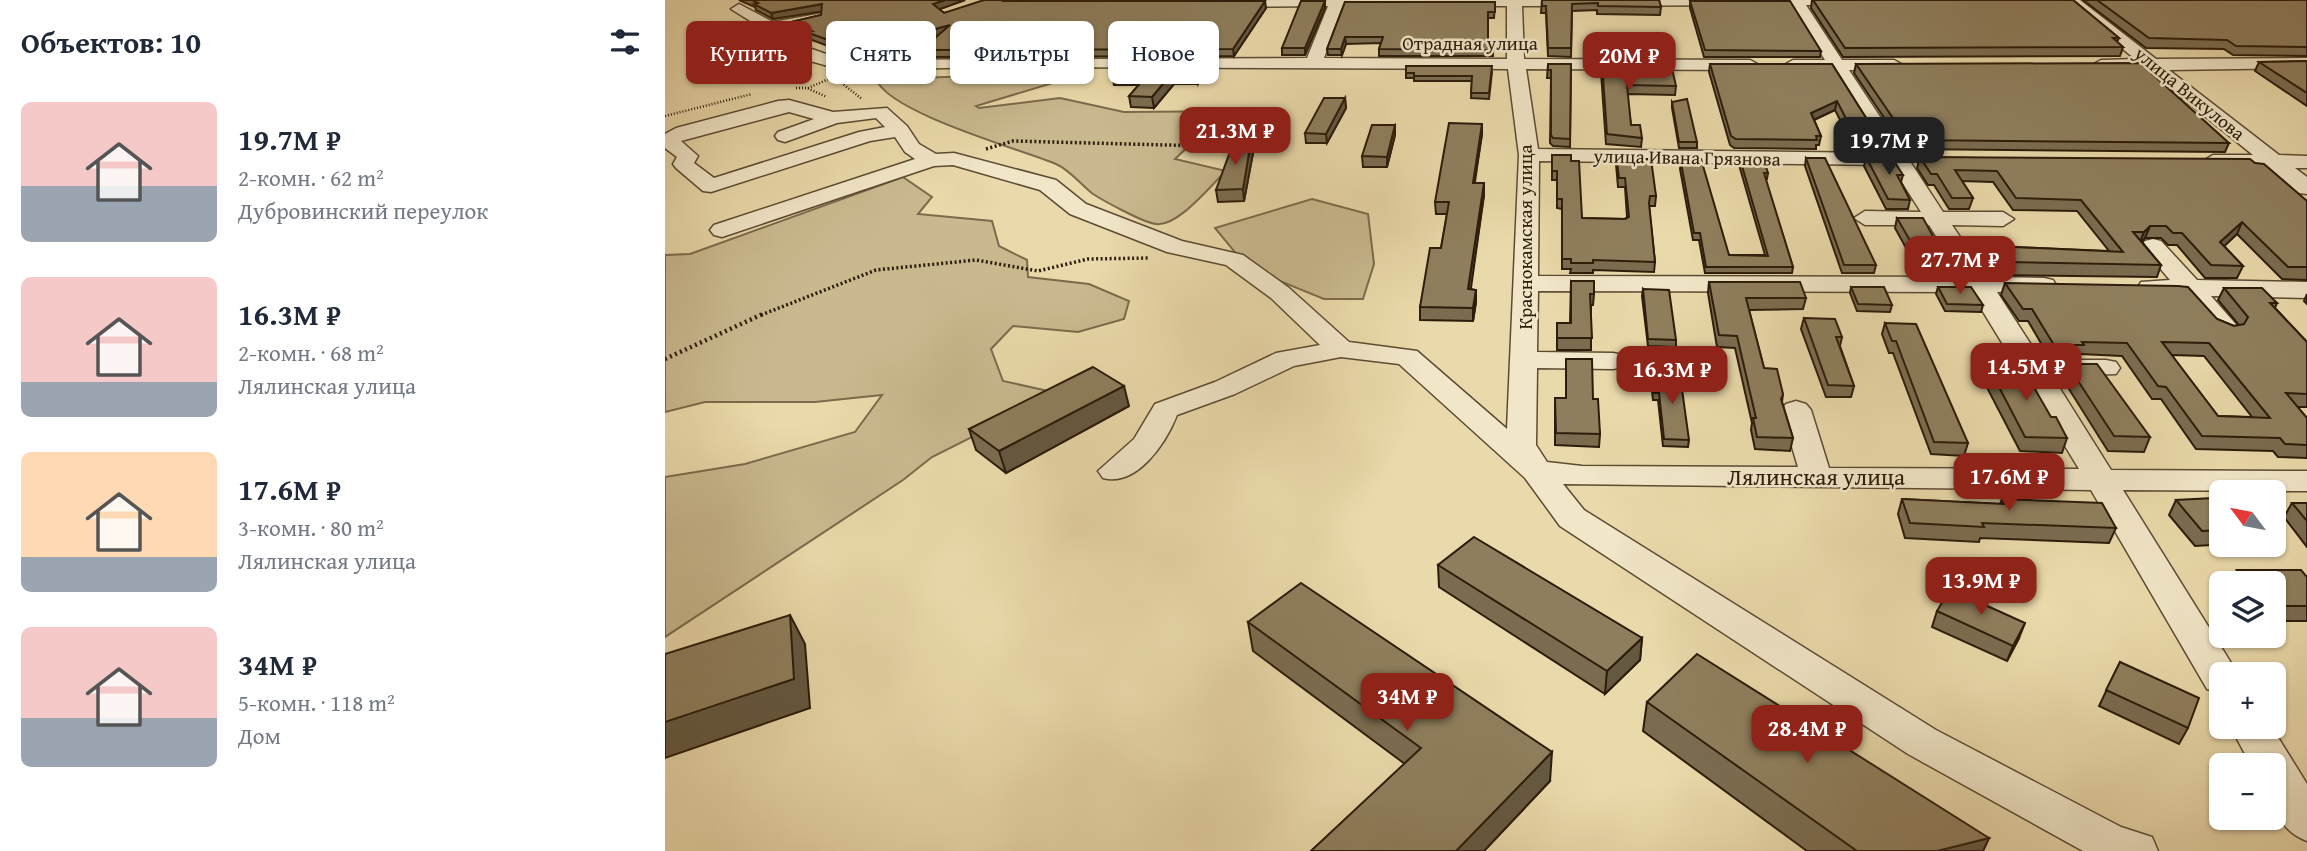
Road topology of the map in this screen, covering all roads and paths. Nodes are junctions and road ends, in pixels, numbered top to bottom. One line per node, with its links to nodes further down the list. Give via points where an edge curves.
1 (1005, 0): 6 (street)
2 (1514, 0): 3 (street); 7 (street); 17 (street, Краснокамская улица)
3 (1795, 0): 4 (street); 18 (street)
4 (1877, 0)
5 (2071, 0): 21 (street, улица Викулова)
6 (1065, 1): 11 (street)
7 (1338, 1): 8 (street); 15 (street)
8 (1212, 2)
9 (740, 9): 12 (street, Отрадная улица)
10 (817, 16): 13 (street)
11 (1042, 17)
12 (761, 21)
13 (796, 21)
14 (1094, 62): 15 (street, Отрадная улица)
15 (1314, 63): 17 (street, Отрадная улица)
16 (2307, 63): 21 (street)
17 (1516, 64): 18 (street, Отрадная улица); 30 (street, Краснокамская улица)
18 (1834, 65): 19 (street, Отрадная улица); 32 (street)
19 (1917, 65)
20 (2084, 65): 21 (street)
21 (2154, 65): 35 (street, улица Викулова)
22 (826, 78): 24 (path)
23 (851, 84): 25 (path)
24 (807, 89)
25 (880, 112): 26 (street); 27 (street)
26 (833, 118): 27 (street, via 778,107 668,140 688,156 683,164 711,186 866,136); 28 (street)
27 (900, 130): 31 (street, via 912,148)
28 (785, 136)
29 (1205, 146): 31 (path, via 1013,141)
30 (1529, 155): 32 (street, улица Ивана Грязнова); 44 (street, Краснокамская улица)
31 (943, 159): 41 (street); 43 (street, via 1048,185 1078,209)
32 (1897, 159): 33 (street, улица Ивана Грязнова); 39 (street)
33 (1925, 159)
34 (2191, 161): 35 (street)
35 (2275, 162): 36 (street); 37 (street, улица Викулова)
36 (2307, 162)
37 (2307, 188)
38 (1865, 218): 39 (street)
39 (1935, 219): 40 (street); 45 (street)
40 (2003, 219)
41 (722, 230)
42 (2153, 246): 48 (street)
43 (1192, 251): 51 (street, via 1234,260 1280,293); 52 (path, via 1176,258 1088,259 1038,271 976,260 876,270 769,311)
44 (1527, 284): 45 (street); 53 (street, Краснокамская улица)
45 (1977, 284): 46 (street); 55 (street)
46 (2070, 286)
47 (2124, 286): 48 (street)
48 (2190, 288): 49 (street); 50 (street)
49 (2307, 290)
50 (2227, 329)
51 (1341, 349): 58 (street, via 1286,359 1165,410 1142,452); 59 (street, via 1407,357)
52 (665, 359)
53 (1524, 360): 54 (street); 59 (street, Краснокамская улица, via 1521,445)
54 (1613, 361)
55 (2033, 368): 56 (street); 61 (street)
56 (2106, 368)
57 (1795, 410): 60 (street)
58 (1114, 471)
59 (1536, 471): 60 (street, Лялинская улица, via 1582,476); 66 (street, via 1572,518 1922,742 2111,844)
60 (1816, 475): 61 (street, Лялинская улица)
61 (2102, 479): 62 (street, Лялинская улица); 63 (street)
62 (2307, 481)
63 (2211, 662)
64 (2286, 787): 65 (street)
65 (2307, 822)
66 (2136, 851)

